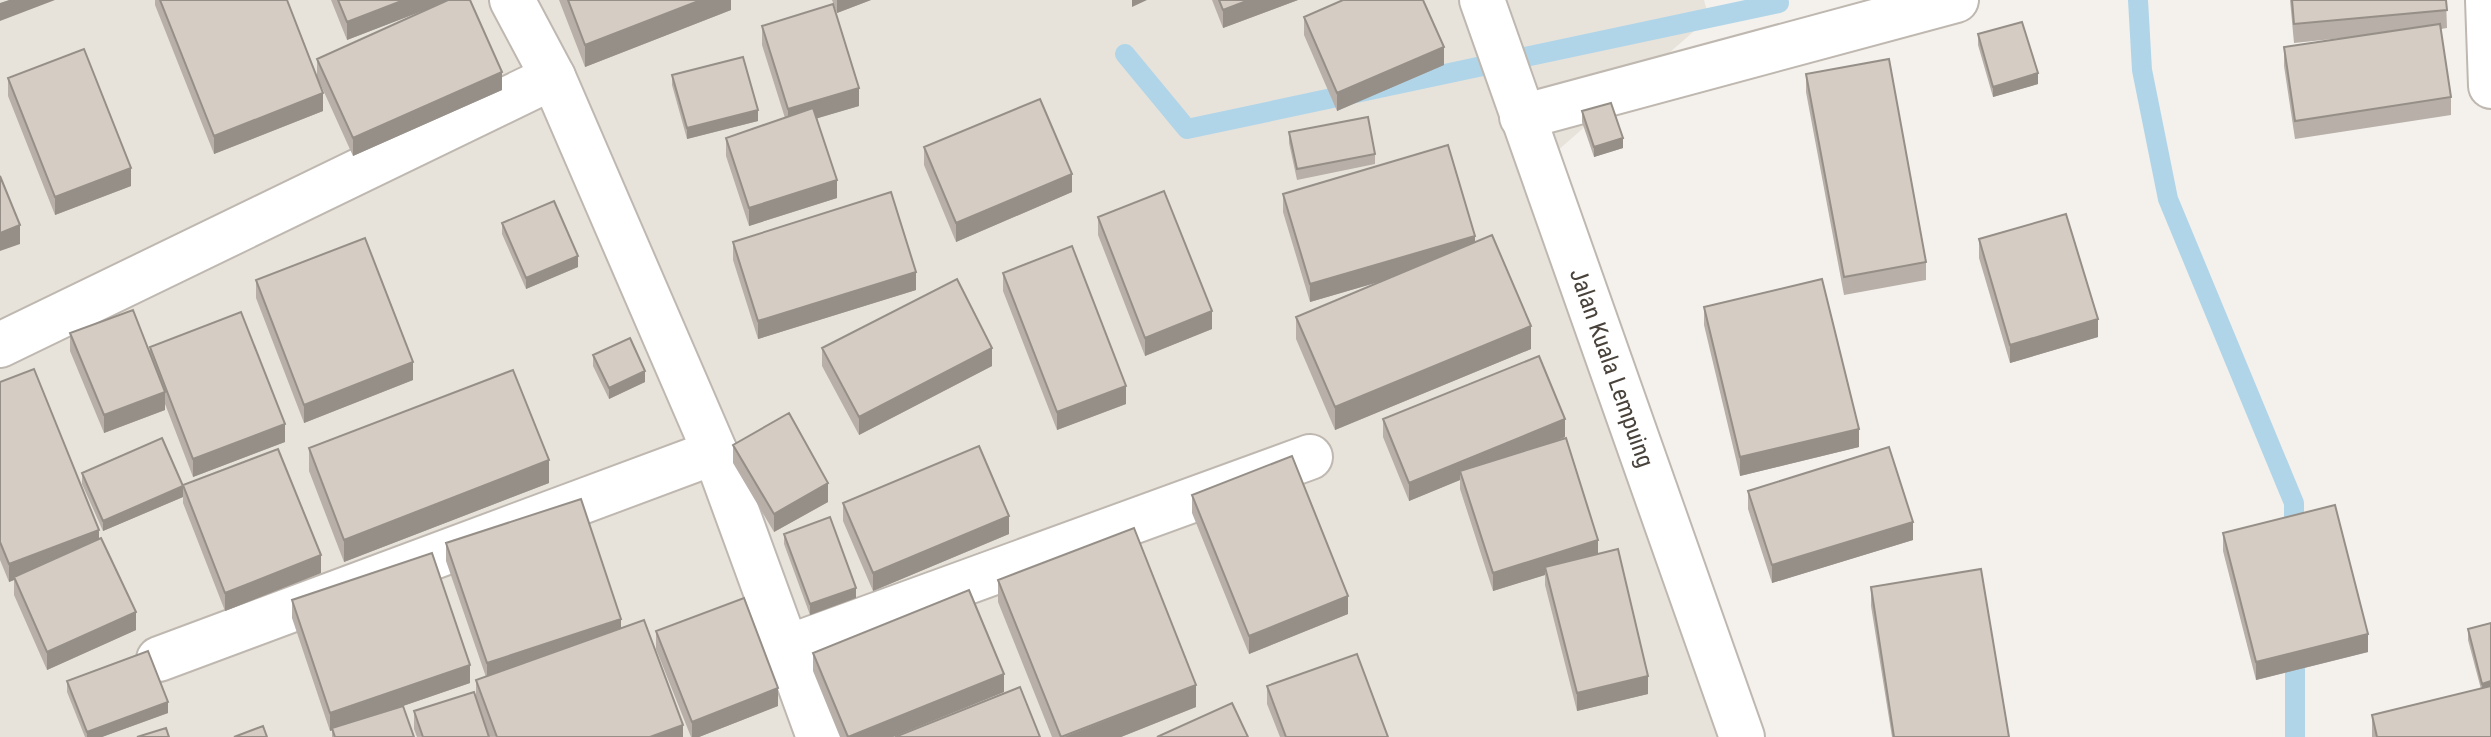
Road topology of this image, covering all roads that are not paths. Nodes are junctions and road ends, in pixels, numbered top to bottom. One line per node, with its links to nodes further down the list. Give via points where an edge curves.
1 (512, 0): 5 (street)
2 (1482, 0): 7 (street, Jalan Kuala Lempuing)
3 (1956, 0): 7 (street)
4 (2488, 0): 6 (street)
5 (553, 77): 8 (street); 9 (street)
6 (2491, 86)
7 (1517, 102): 14 (street, Jalan Kuala Lempuing)
8 (0, 345)
9 (715, 452): 11 (street); 12 (street)
10 (1310, 457): 11 (street)
11 (786, 648): 13 (street)
12 (159, 659)
13 (819, 737)
14 (1742, 737)

